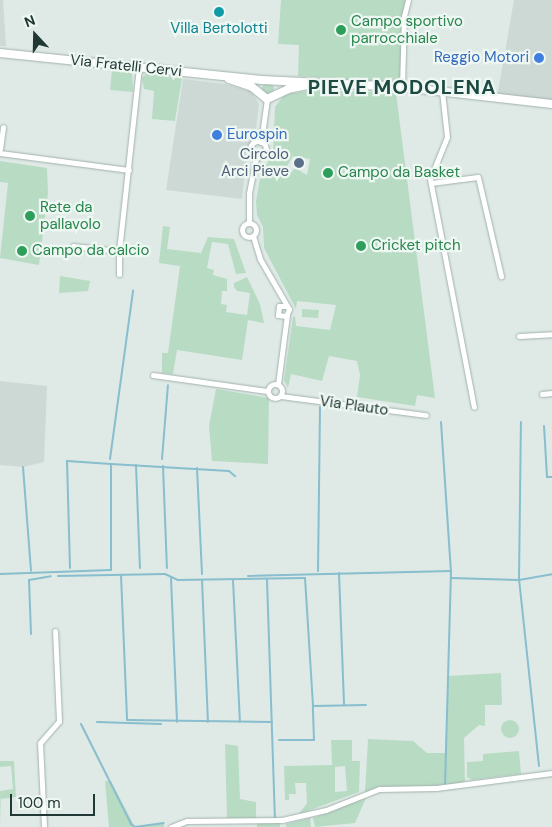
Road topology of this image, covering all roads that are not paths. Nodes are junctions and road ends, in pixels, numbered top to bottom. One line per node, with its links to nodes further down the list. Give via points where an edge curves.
1 (408, 0): 8 (street, via 404,16)
2 (0, 53): 3 (main road, Via Fratelli Cervi)
3 (139, 68): 4 (main road, Via Fratelli Cervi); 18 (street)
4 (222, 76): 5 (main road, Via Fratelli Cervi); 10 (main road, Via Fratelli Cervi, via 252,87)
5 (262, 80): 6 (main road, Via Fratelli Cervi); 10 (main road, via 258,84)
6 (274, 80): 7 (main road, Via Fratelli Cervi); 11 (main road)
7 (321, 82): 8 (main road, Via Fratelli Cervi); 11 (main road, Via Fratelli Cervi)
8 (402, 87): 9 (main road, Via Fratelli Cervi)
9 (442, 91): 13 (main road, Via Fratelli Cervi); 19 (street, via 447,136)
10 (258, 93): 12 (main road, Via Fratelli Cervi)
11 (277, 94): 12 (main road, Via Fratelli Cervi)
12 (267, 99): 15 (street)
13 (552, 104)
14 (3, 127): 16 (street)
15 (261, 142): 17 (street, via 266,150); 17 (street, via 254,142 250,147)
16 (0, 151): 18 (street)
17 (256, 157): 20 (street, via 249,193)
18 (129, 170): 23 (street)
19 (431, 182): 25 (street, via 478,177); 40 (street)
20 (249, 223): 21 (street, via 256,228); 21 (street, via 242,227 242,233)
21 (253, 236): 26 (street)
22 (73, 246): 23 (street)
23 (119, 251): 24 (street)
24 (119, 274)
25 (501, 276)
26 (274, 283): 27 (street); 28 (street)
27 (286, 306): 28 (street); 29 (street)
28 (277, 308): 30 (street)
29 (287, 315): 30 (street); 33 (street)
30 (280, 316): 33 (street)
31 (552, 334): 32 (street)
32 (519, 336)
33 (284, 337): 35 (street)
34 (154, 375): 36 (street, Via Plauto)
35 (278, 384): 36 (street, via 271,385); 39 (street, via 283,390)
36 (267, 392): 39 (street, Via Plauto, via 273,398)
37 (552, 393): 38 (street)
38 (542, 394)
39 (281, 396): 41 (street, Via Plauto)
40 (474, 407)
41 (426, 415)
42 (55, 631): 44 (street, via 59,721 40,743)
43 (552, 773): 45 (street, via 436,788 379,789 326,810 282,820 187,821)
44 (44, 827)
45 (172, 827)

